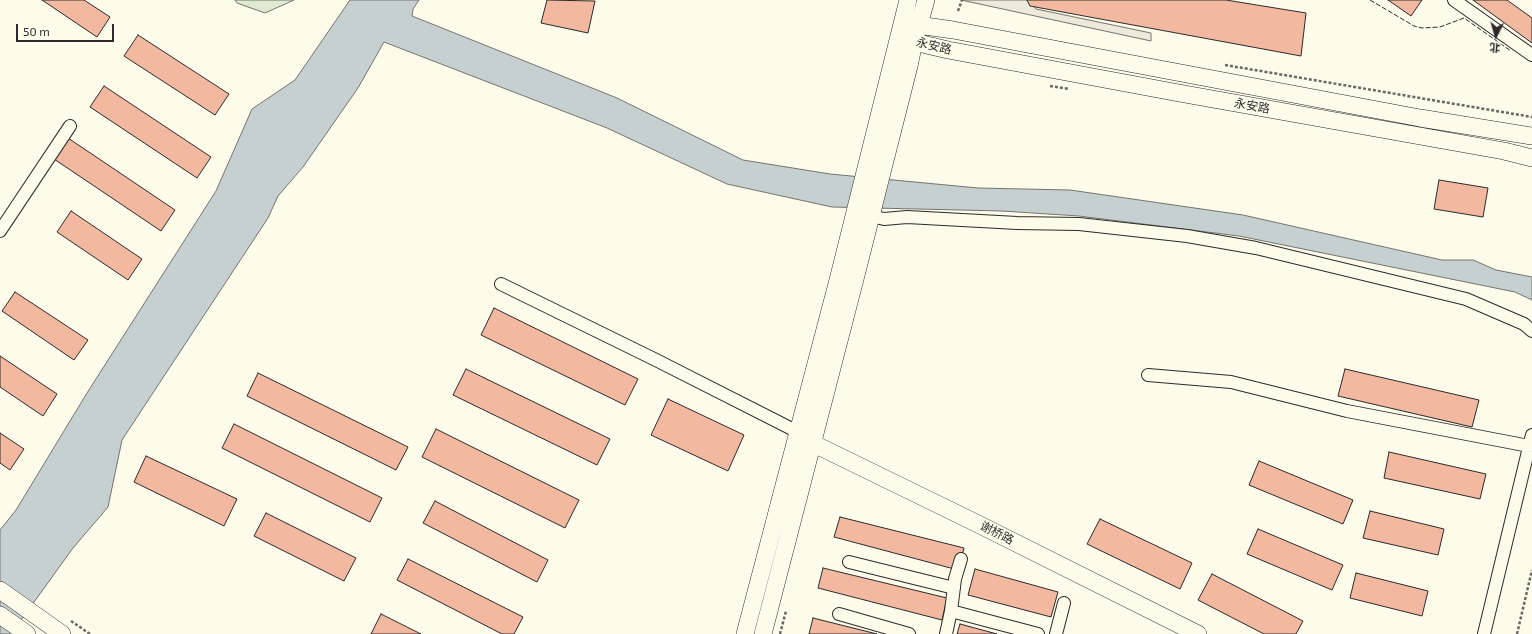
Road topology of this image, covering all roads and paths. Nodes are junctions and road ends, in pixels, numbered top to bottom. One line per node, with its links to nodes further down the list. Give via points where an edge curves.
1 (908, 0): 7 (street)
2 (926, 0): 6 (street)
3 (962, 0): 5 (path)
4 (1454, 0): 9 (street)
5 (958, 12)
6 (918, 25): 7 (street, 永安路); 8 (street); 12 (street, 永安路)
7 (900, 31): 8 (street, 永安路); 17 (street)
8 (914, 42): 14 (street, 永安路, via 1171,92); 17 (street, via 909,66)
9 (1532, 55)
10 (1221, 64): 11 (path)
11 (1532, 117)
12 (1420, 118): 14 (street); 15 (street, 永安路)
13 (70, 126): 19 (street)
14 (1417, 135): 16 (street, 永安路)
15 (1532, 135)
16 (1532, 158)
17 (873, 173): 18 (street); 23 (street, via 854,213)
18 (871, 216): 21 (street, via 884,219 907,216 1079,224 1187,236 1256,248 1466,299 1524,324); 25 (street)
19 (0, 231)
20 (500, 284): 23 (street)
21 (1532, 331)
22 (1148, 374): 24 (street, via 1231,382 1347,411)
23 (798, 432): 25 (street, 谢桥路); 37 (street)
24 (1531, 442): 44 (street)
25 (812, 443): 38 (street); 43 (street, 谢桥路)
26 (961, 559): 29 (street)
27 (849, 562): 29 (street)
28 (1532, 570): 45 (path)
29 (954, 588): 32 (street)
30 (0, 590): 36 (street)
31 (1064, 603): 42 (street)
32 (951, 611): 40 (street); 41 (street)
33 (838, 614): 39 (street)
34 (0, 615): 35 (street)
35 (26, 633)
36 (62, 634)
37 (745, 634)
38 (763, 634)
39 (909, 634)
40 (946, 634)
41 (1038, 634)
42 (1056, 634)
43 (1198, 634)
44 (1484, 634)
45 (1517, 634)

